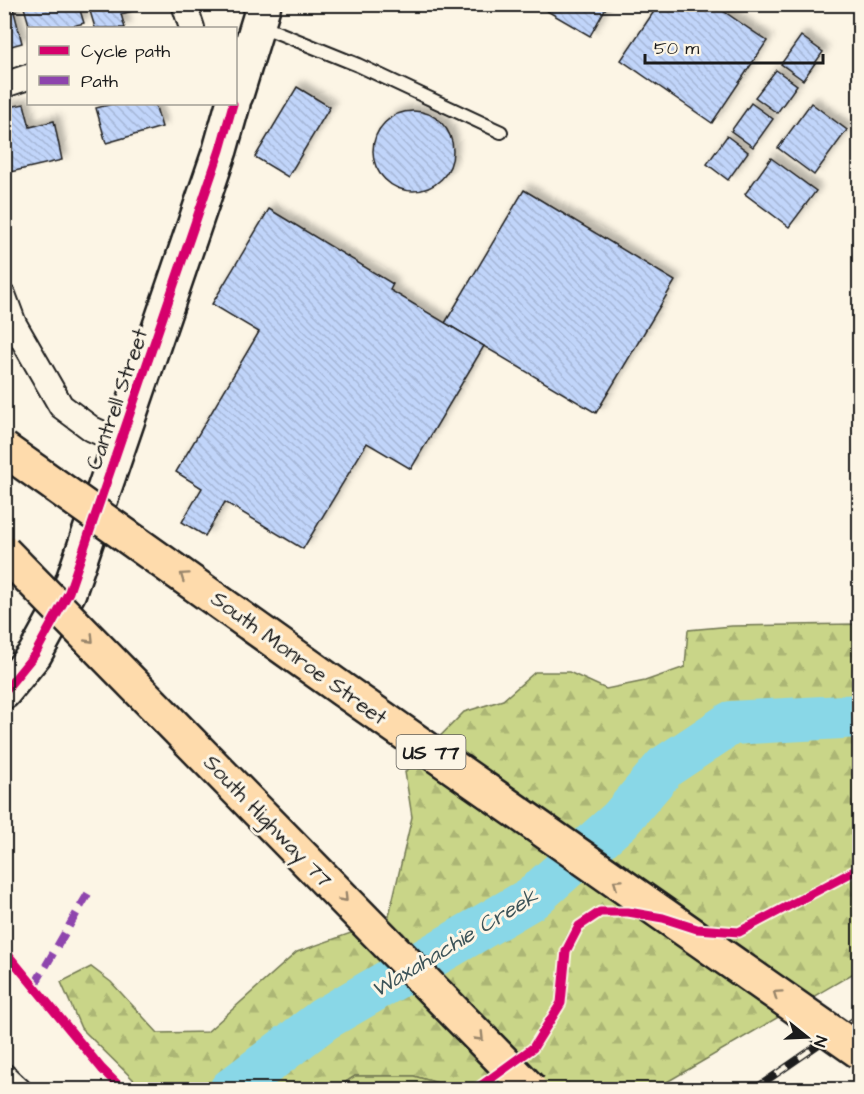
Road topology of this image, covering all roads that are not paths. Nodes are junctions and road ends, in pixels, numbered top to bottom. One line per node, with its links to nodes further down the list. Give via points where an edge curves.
1 (261, 14): 4 (street, Cantrell Street); 6 (lane)
2 (27, 77): 3 (street)
3 (4, 85)
4 (237, 85)
5 (231, 105): 8 (street, Cantrell Street, via 220,150)
6 (501, 132)
7 (4, 297): 8 (street, via 14,324 61,406 92,429)
8 (121, 442): 11 (street, Cantrell Street, via 69,592 35,654)
9 (4, 449): 12 (main road, South Monroe Street / US 77, one-way to 9, bridge)
10 (4, 552): 15 (main road, South Highway 77, one-way to 15, bridge)
11 (4, 692)
12 (860, 1052)
13 (4, 1076): 14 (street)
14 (19, 1089)
15 (531, 1089)

